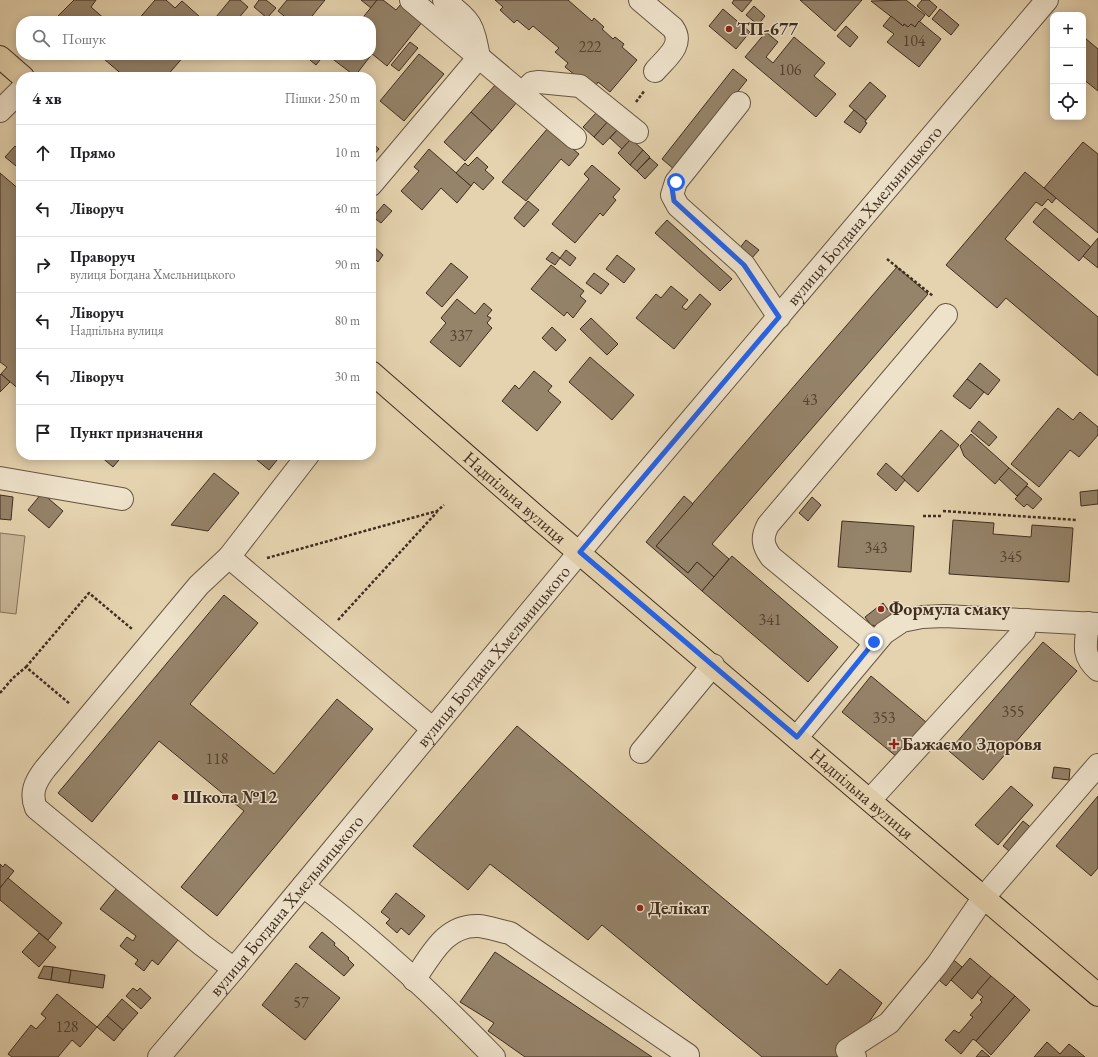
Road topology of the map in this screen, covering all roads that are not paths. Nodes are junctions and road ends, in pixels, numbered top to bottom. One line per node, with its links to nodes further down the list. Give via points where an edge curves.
1 (411, 0): 6 (street)
2 (444, 0): 6 (street, via 470,23 474,30)
3 (640, 0): 7 (street, via 677,34 678,42 675,48)
4 (1047, 0): 17 (street, вулиця Богдана Хмельницького)
5 (0, 57): 8 (main road)
6 (479, 57): 9 (street); 15 (street)
7 (656, 71)
8 (17, 72)
9 (522, 93): 13 (street, via 532,83 539,82 580,86); 14 (street)
10 (16, 95): 12 (street)
11 (739, 103): 17 (street, via 676,182 672,195 678,206 744,265)
12 (0, 111)
13 (629, 125)
14 (575, 138)
15 (376, 179)
16 (946, 315): 26 (street, via 768,525 764,533 764,546 771,558)
17 (779, 317): 22 (street, вулиця Богдана Хмельницького)
18 (376, 377): 22 (main road, Надпільна вулиця)
19 (305, 460): 23 (street)
20 (0, 478): 21 (street)
21 (122, 499)
22 (580, 552): 27 (main road, Надпільна вулиця); 29 (street, вулиця Богдана Хмельницького)
23 (234, 562): 29 (street); 36 (street, via 199,585 149,643 36,783 33,801 36,808)
24 (1028, 620): 25 (street); 26 (street, via 922,617 892,626); 33 (street, via 1024,631)
25 (1093, 624): 28 (street, via 1086,655 1088,661)
26 (874, 642): 30 (street)
27 (713, 665): 30 (main road, Надпільна вулиця); 31 (street)
28 (1098, 670)
29 (433, 729): 34 (street, вулиця Богдана Хмельницького)
30 (797, 737): 33 (main road, Надпільна вулиця)
31 (640, 752)
32 (1098, 765): 35 (street)
33 (870, 800): 35 (main road, Надпільна вулиця)
34 (303, 886): 36 (street, вулиця Богдана Хмельницького); 37 (street, via 336,910)
35 (984, 897): 38 (main road, Надпільна вулиця); 42 (street, via 937,965 889,1023 847,1050)
36 (234, 969): 40 (street, вулиця Богдана Хмельницького)
37 (414, 980): 39 (street, via 442,940 458,928 479,926 510,933); 41 (street)
38 (1098, 994)
39 (688, 1055)
40 (159, 1057)
41 (494, 1057)
42 (855, 1057)

